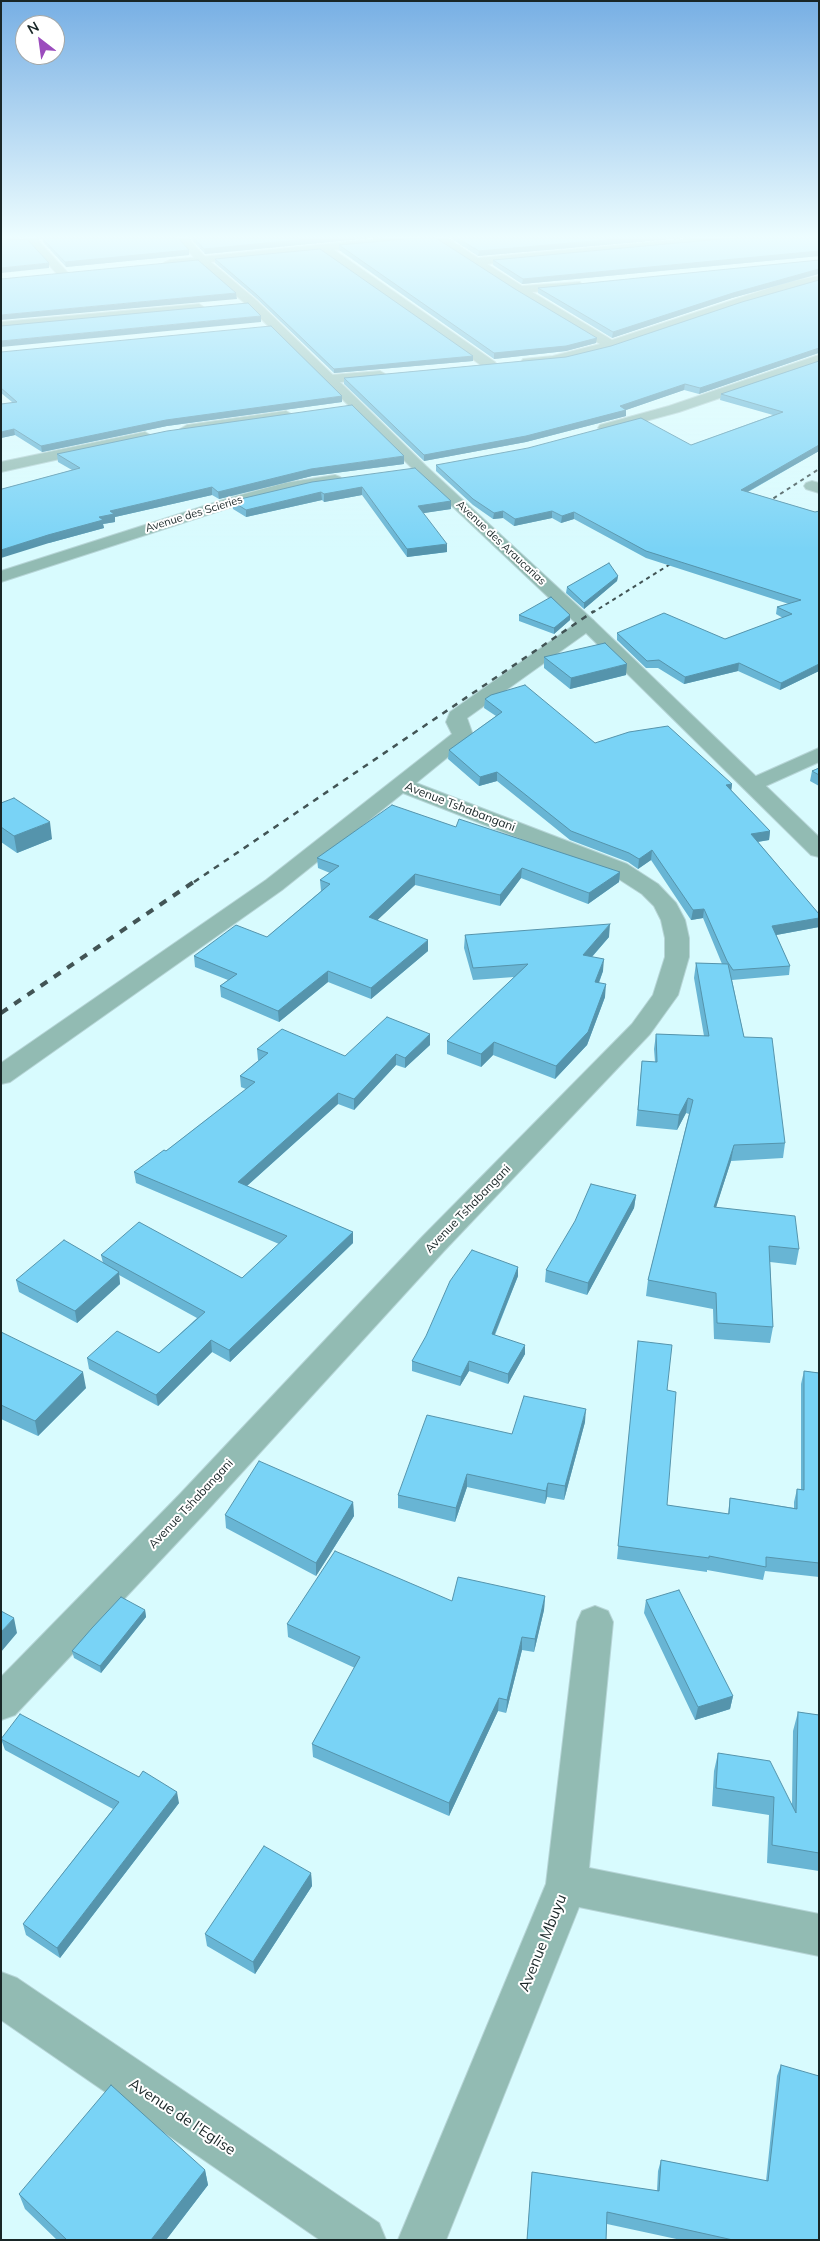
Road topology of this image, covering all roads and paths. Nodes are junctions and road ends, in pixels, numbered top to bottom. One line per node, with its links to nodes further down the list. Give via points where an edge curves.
1 (292, 343): 9 (street, Avenue des Araucarias)
2 (462, 343): 7 (street, via 495,365)
3 (615, 343): 4 (street)
4 (611, 344): 6 (street, via 566,357)
5 (819, 359): 14 (street, via 674,409)
6 (518, 363)
7 (471, 367)
8 (396, 373): 9 (street)
9 (330, 379): 10 (street, Avenue des Araucarias)
10 (356, 406): 11 (street); 19 (street, Avenue des Araucarias)
11 (337, 408)
12 (297, 413): 13 (street)
13 (176, 430)
14 (596, 431)
15 (158, 434): 16 (street)
16 (1, 467)
17 (352, 477): 18 (street, Avenue des Scieries, via 285,488 232,502)
18 (1, 577)
19 (588, 624): 21 (street, via 457,716 456,722 463,735); 22 (street, Avenue des Araucarias)
20 (819, 754): 22 (street)
21 (400, 784): 24 (street, via 274,885); 26 (street, Avenue Tshabangani, via 619,869 650,888 664,903 673,920 677,938 677,956 665,995 642,1030 433,1244 199,1497)
22 (752, 785): 23 (street, Avenue des Araucarias)
23 (819, 850)
24 (1, 1076)
25 (595, 1622): 27 (street)
26 (1, 1703)
27 (567, 1884): 28 (street, Avenue Mbuyu); 31 (street, Avenue Mbuyu)
28 (819, 1935)
29 (1, 1994): 30 (street, Avenue de l'Eglise)
30 (362, 2240)
31 (422, 2240)

